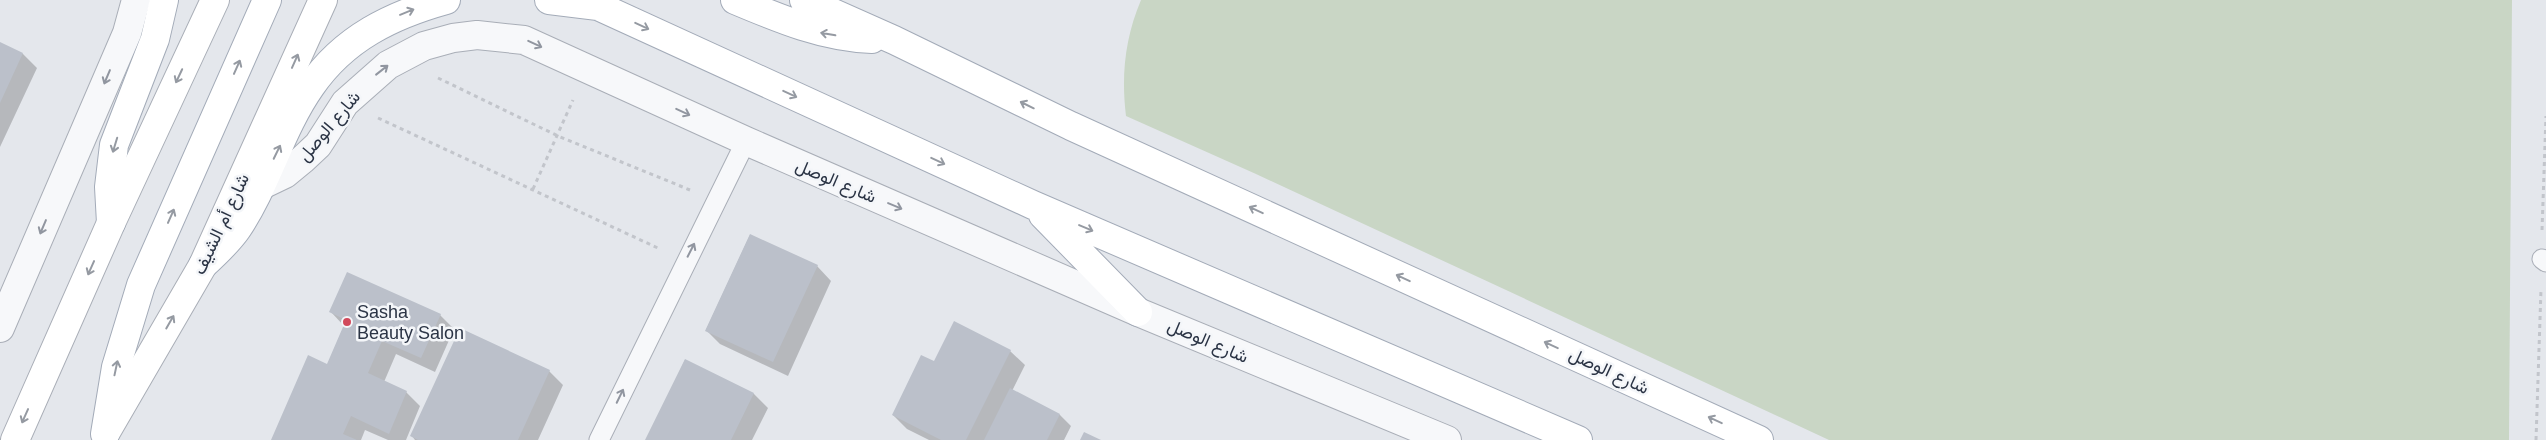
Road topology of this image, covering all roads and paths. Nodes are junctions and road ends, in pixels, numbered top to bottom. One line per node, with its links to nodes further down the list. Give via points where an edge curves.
1 (136, 0): 25 (street, one-way to 25, via 127,33)
2 (164, 0): 21 (main road, one-way to 21, via 155,40 114,145 108,187)
3 (214, 0): 21 (main road, one-way to 21)
4 (267, 0): 26 (main road, one-way to 4, via 116,367 140,286)
5 (323, 0): 23 (main road, شارع أم الشيف, one-way to 5)
6 (446, 0): 17 (main road, one-way to 6, via 311,86 337,56 370,30 408,11)
7 (548, 0): 10 (main road)
8 (735, 0): 11 (main road, one-way to 8, via 857,39 821,33)
9 (811, 2): 11 (main road, شارع الوصل)
10 (592, 3): 20 (main road, one-way to 20)
11 (894, 40): 31 (main road, شارع الوصل, one-way to 11, via 1071,126)
12 (424, 46): 13 (street, شارع الوصل, one-way to 13, via 453,38 501,36 524,40); 14 (street, شارع الوصل, one-way to 12, via 388,65); 15 (path, via 437,77)
13 (586, 68): 15 (path); 16 (street, شارع الوصل, one-way to 16)
14 (344, 103): 17 (street, شارع الوصل, via 318,144 302,160 285,174); 18 (path)
15 (558, 136): 18 (path); 19 (path)
16 (746, 142): 19 (lane); 24 (street, شارع الوصل, one-way to 24)
17 (260, 186): 23 (main road, via 237,229)
18 (533, 189): 22 (path)
19 (716, 201): 22 (lane, one-way to 19)
20 (1033, 205): 24 (main road); 30 (main road, one-way to 30)
21 (111, 223): 27 (main road, one-way to 27)
22 (686, 261): 28 (lane, one-way to 22)
23 (203, 265): 26 (main road, شارع أم الشيف, one-way to 23)
24 (1138, 312): 29 (street, شارع الوصل)
25 (0, 328)
26 (104, 437)
27 (15, 440)
28 (599, 440)
29 (1446, 440)
30 (1578, 440)
31 (1760, 440)

